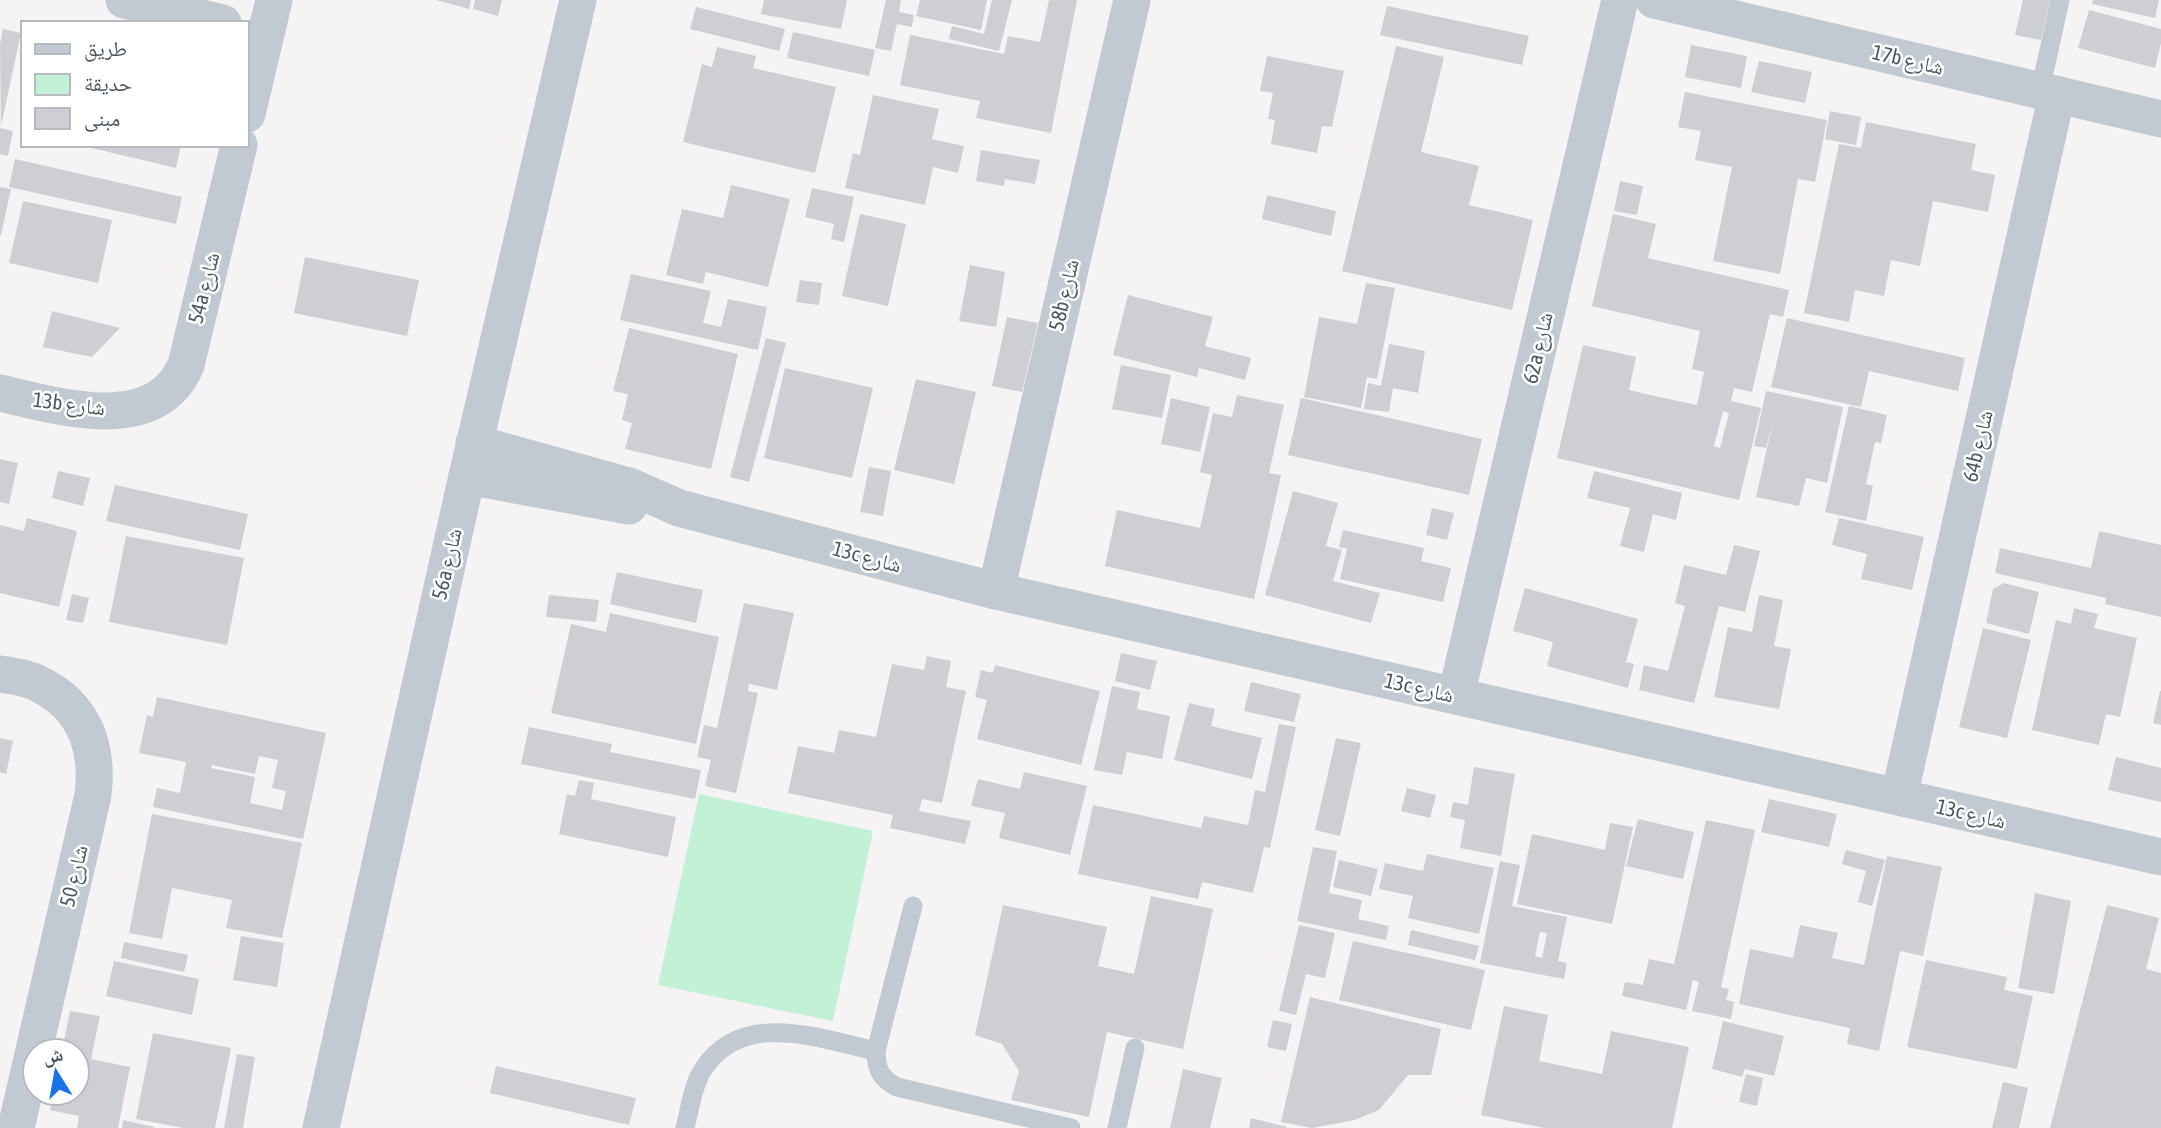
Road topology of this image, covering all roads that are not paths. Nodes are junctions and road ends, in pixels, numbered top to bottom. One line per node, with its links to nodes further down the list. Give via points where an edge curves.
1 (124, 0): 8 (street)
2 (578, 0): 15 (street, 56a شارع)
3 (1132, 0): 16 (street, 58b شارع)
4 (1620, 0): 18 (street, 62a شارع)
5 (1654, 0): 9 (street, 17b شارع)
6 (2060, 0): 9 (lane)
7 (262, 20): 10 (street)
8 (214, 21)
9 (2048, 93): 11 (street, 17b شارع); 19 (street, 64b شارع)
10 (248, 108)
11 (2161, 119)
12 (239, 147): 14 (street, 54a شارع, via 186,365 163,397)
13 (0, 393): 14 (street, 13b شارع, via 66,408)
14 (138, 407)
15 (471, 460): 16 (street, 13c شارع, via 608,504 679,508); 25 (street, 56a شارع)
16 (996, 591): 18 (street, 13c شارع)
17 (0, 674): 24 (street, شارع 50, via 34,681 70,706 93,747 96,771)
18 (1456, 696): 19 (street, 13c شارع)
19 (1899, 797): 20 (street, 13c شارع)
20 (2161, 857)
21 (913, 906): 23 (lane)
22 (1135, 1048): 28 (lane)
23 (876, 1051): 26 (lane, via 780,1031 742,1038 703,1070); 27 (lane, via 879,1073 897,1087)
24 (16, 1128)
25 (321, 1128)
26 (685, 1128)
27 (1071, 1128)
28 (1117, 1128)

